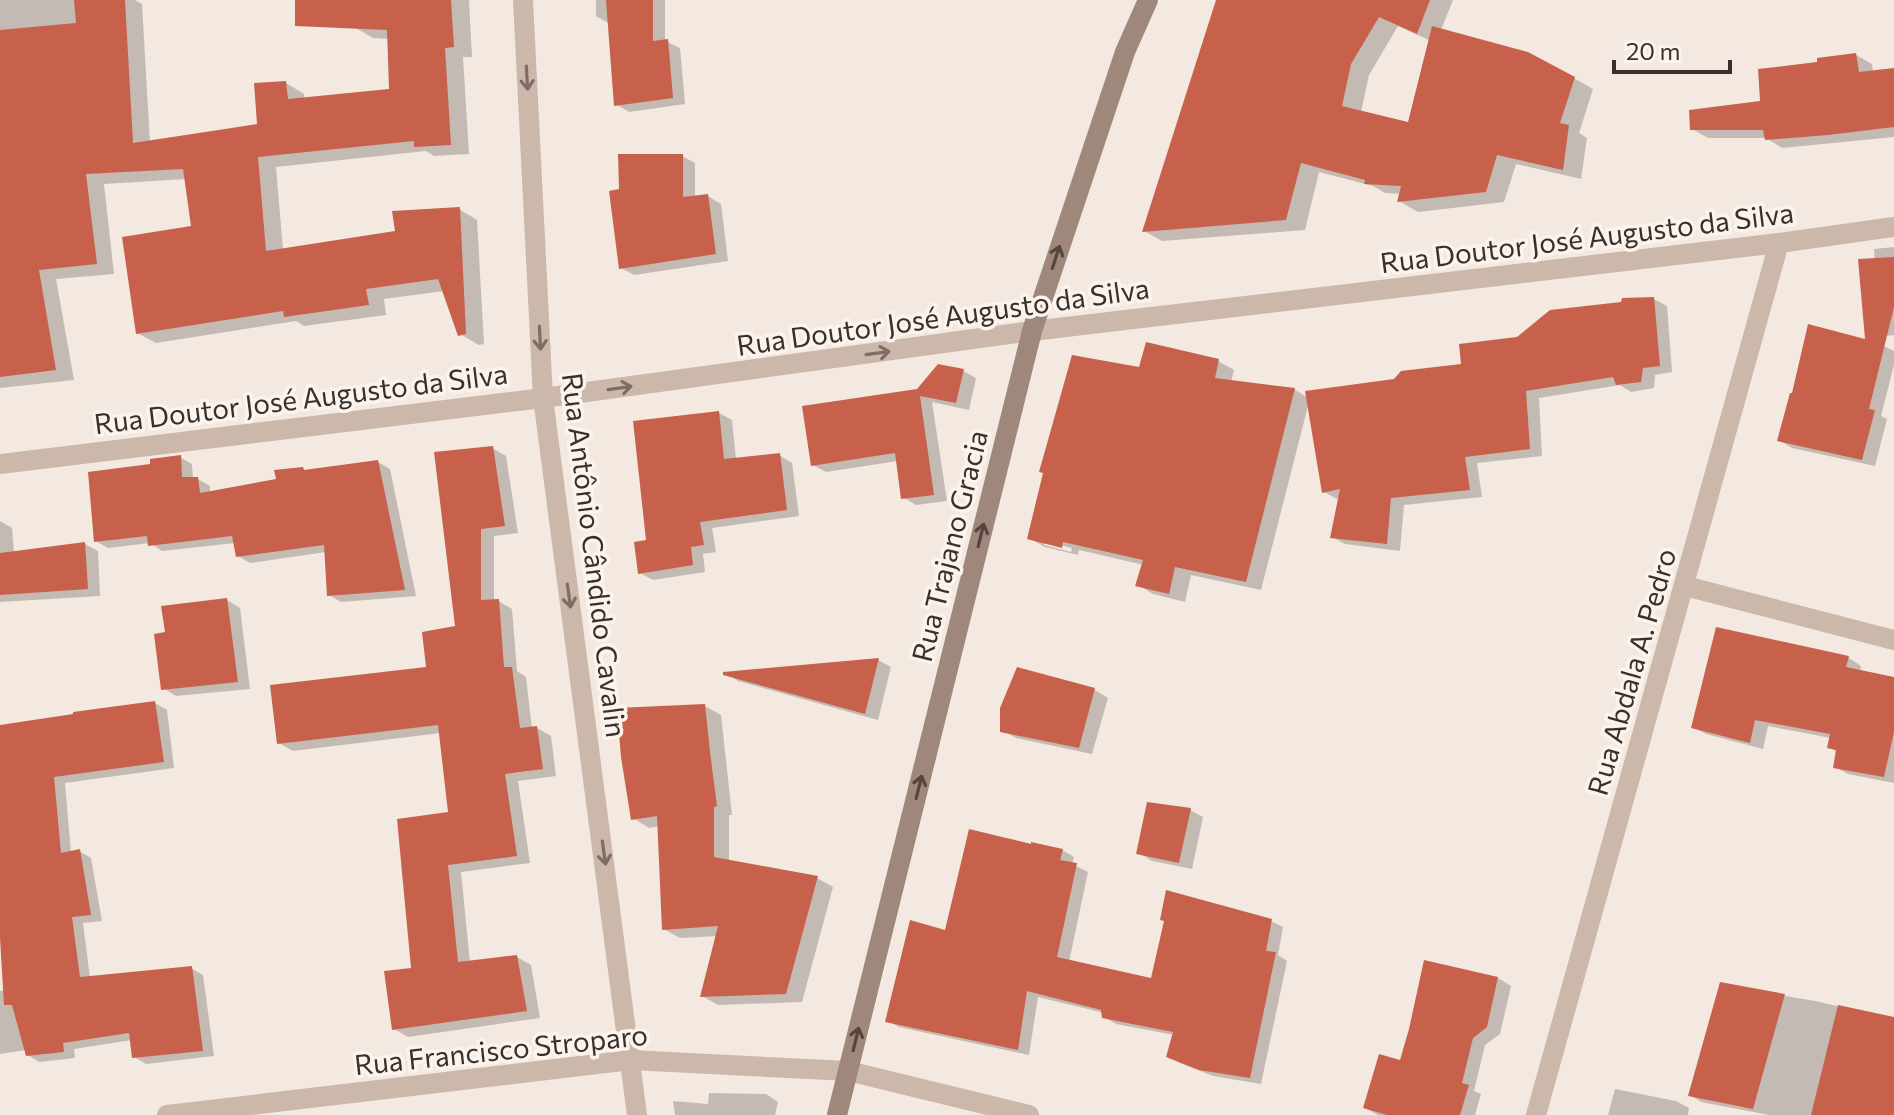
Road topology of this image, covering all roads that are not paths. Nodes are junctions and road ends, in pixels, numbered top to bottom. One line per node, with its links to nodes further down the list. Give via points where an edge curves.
1 (523, 0): 6 (street, Rua Antônio Cândido Cavalin, one-way to 6)
2 (1148, 0): 5 (main road, Rua Trajano Gracia, one-way to 2, via 1125,52)
3 (1894, 227): 4 (street, Rua Doutor José Augusto da Silva)
4 (1779, 243): 5 (street, Rua Doutor José Augusto da Silva); 8 (street, Rua Abdala A. Pedro)
5 (1032, 331): 6 (street, Rua Doutor José Augusto da Silva, one-way to 5); 11 (main road, Rua Trajano Gracia, one-way to 5)
6 (543, 398): 7 (street, Rua Doutor José Augusto da Silva); 10 (street, Rua Antônio Cândido Cavalin, one-way to 10)
7 (0, 464)
8 (1685, 586): 9 (street); 16 (street, Rua Abdala A. Pedro)
9 (1894, 640)
10 (631, 1060): 11 (street, Rua Francisco Stroparo); 12 (street, Rua Francisco Stroparo); 13 (street, Rua Antônio Cândido Cavalin)
11 (848, 1071): 14 (main road, Rua Trajano Gracia); 15 (street, Rua Francisco Stroparo)
12 (167, 1115)
13 (637, 1115)
14 (837, 1115)
15 (1029, 1115)
16 (1536, 1115)

